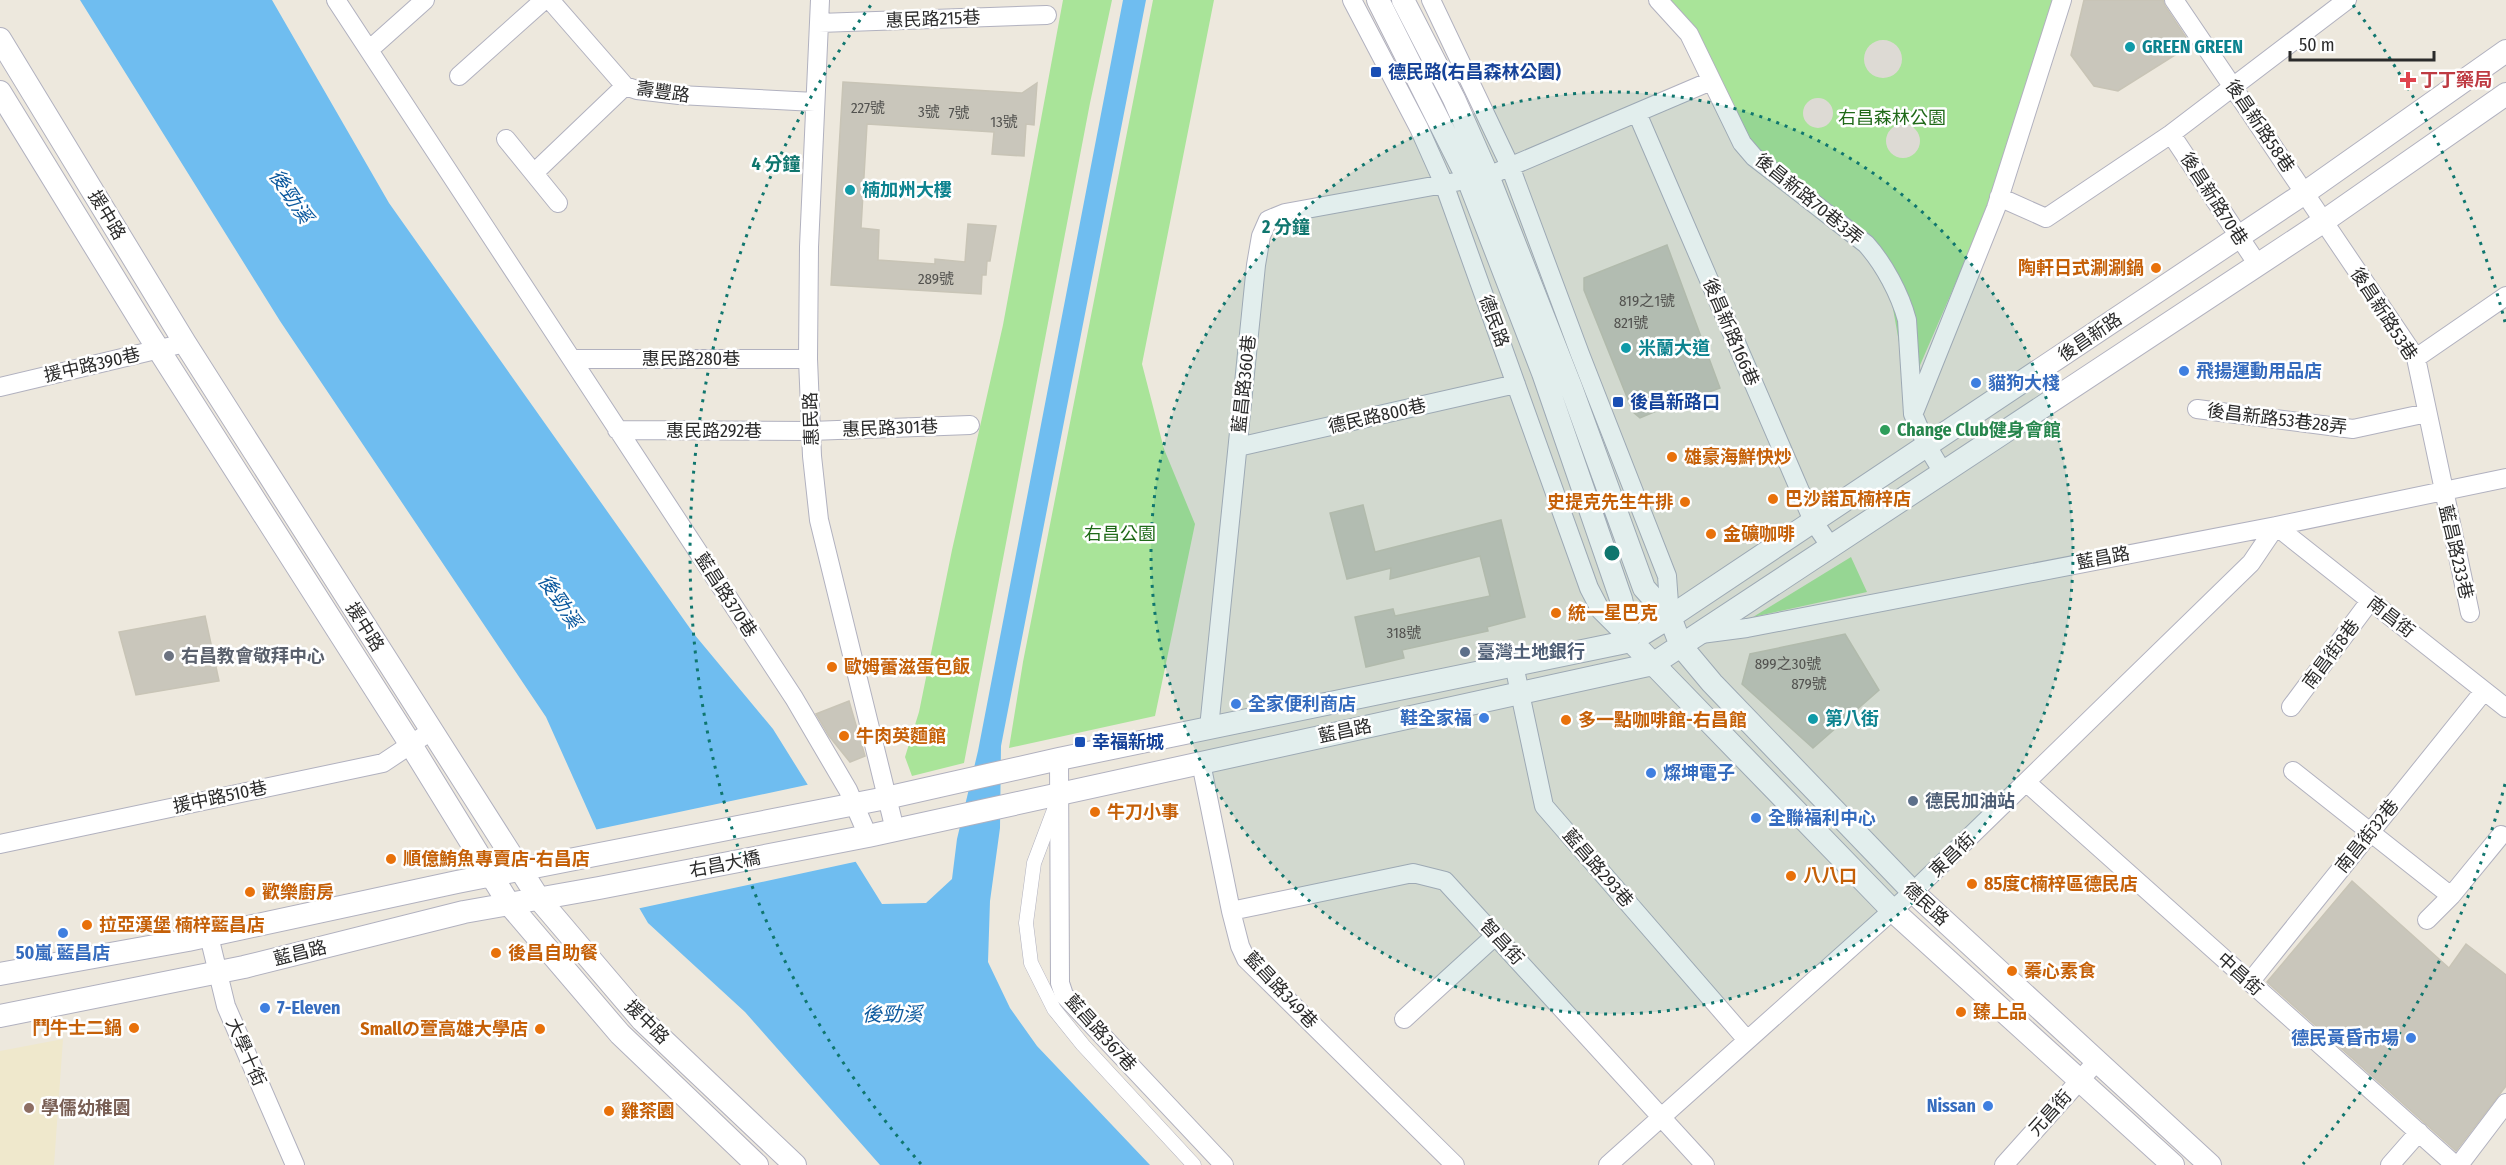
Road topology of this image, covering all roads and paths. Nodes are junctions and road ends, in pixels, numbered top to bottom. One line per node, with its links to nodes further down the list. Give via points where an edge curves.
1 (336, 0): 17 (street, 藍昌路370巷)
2 (425, 0): 17 (street)
3 (544, 0): 19 (street)
4 (550, 0): 22 (street, 壽豐路)
5 (820, 0): 15 (street, 惠民路)
6 (1352, 0): 32 (street, 德民路)
7 (1378, 0): 31 (street, 德民路)
8 (1402, 0): 31 (street, 德民路, via 1454,99)
9 (1431, 0): 29 (street, 德民路)
10 (1658, 0): 20 (street, 後昌新路70巷3弄, via 1689,34)
11 (2062, 0): 34 (street)
12 (2174, 0): 21 (street, 後昌新路58巷)
13 (2347, 0): 21 (street)
14 (1047, 15): 15 (street, 惠民路215巷)
15 (819, 23): 25 (street, 惠民路)
16 (0, 39): 40 (street, 援中路)
17 (369, 50): 43 (street, 藍昌路370巷)
18 (2506, 51): 33 (street, 後昌新路)
19 (459, 76)
20 (1711, 81): 26 (street); 49 (street, 後昌新路70巷3弄, via 1742,143 1754,157 1875,254 1907,320)
21 (2233, 85): 27 (street); 33 (street, 後昌新路58巷)
22 (626, 86): 25 (street, 壽豐路, via 679,95); 30 (street)
23 (0, 92): 41 (street, 援中路)
24 (2506, 94): 36 (street, 後昌新路)
25 (815, 102): 44 (street, 惠民路)
26 (1637, 113): 29 (street); 58 (street, 後昌新路166巷)
27 (2171, 134): 34 (street, via 2046,218); 37 (street, 後昌新路70巷)
28 (506, 139): 30 (street)
29 (1510, 166): 31 (street); 63 (street, 德民路, via 1667,576)
30 (534, 173): 35 (street)
31 (1478, 178): 32 (street); 63 (street, 德民路, via 1571,387 1644,588); 64 (street, 德民路, via 1621,599)
32 (1444, 184): 45 (street, 德民路); 54 (street, 藍昌路360巷, via 1285,213 1268,220 1256,265)
33 (2306, 192): 36 (street, 後昌新路58巷); 37 (street, 後昌新路)
34 (1999, 197): 49 (street)
35 (558, 203)
36 (2324, 221): 38 (street, 後昌新路); 42 (street, 後昌新路53巷)
37 (2239, 237): 38 (street, 後昌新路70巷); 53 (street, 後昌新路)
38 (2258, 265): 55 (street, 後昌新路)
39 (2506, 296): 42 (street)
40 (184, 343): 41 (street, 援中路390巷); 73 (street, 援中路)
41 (159, 349): 46 (street, 援中路390巷); 74 (street, 援中路)
42 (2416, 358): 48 (street, 後昌新路53巷)
43 (573, 359): 44 (street, 惠民路280巷); 51 (street, 藍昌路370巷)
44 (808, 359): 52 (street, 惠民路)
45 (1516, 384): 54 (street, 德民路800巷); 64 (street, 德民路, via 1589,588 1601,611)
46 (0, 387)
47 (2197, 409): 48 (street, 後昌新路53巷28弄, via 2354,429)
48 (2427, 413): 57 (street, 後昌新路53巷)
49 (1913, 414): 53 (street, 後昌新路70巷3弄)
50 (969, 425): 52 (street, 惠民路301巷)
51 (617, 430): 52 (street, 惠民路292巷); 81 (street, 藍昌路370巷, via 794,698 848,790)
52 (811, 431): 80 (street, 惠民路, via 819,520)
53 (1927, 446): 55 (street, 後昌新路70巷3弄); 58 (street, 後昌新路)
54 (1238, 447): 72 (street, 藍昌路360巷)
55 (1944, 474): 60 (street, 後昌新路)
56 (2506, 478): 57 (street, 藍昌路)
57 (2442, 491): 59 (street, 藍昌路); 62 (street, 藍昌路233巷)
58 (1813, 521): 60 (street, 後昌新路166巷); 63 (street, 後昌新路)
59 (2276, 526): 61 (street, 南昌街); 65 (street, 藍昌路); 78 (street, 東昌街, via 2251,563)
60 (1831, 547): 65 (street, 後昌新路)
61 (2370, 601): 68 (street, 南昌街); 70 (street, 南昌街8巷)
62 (2469, 613)
63 (1670, 617): 64 (street, 藍昌路); 65 (street, 德民路)
64 (1631, 640): 66 (street, 德民路); 67 (street, 藍昌路)
65 (1690, 640): 66 (street, 藍昌路); 91 (street, 德民路, via 1712,683)
66 (1653, 664): 69 (street, 藍昌路); 95 (street, 德民路)
67 (1514, 665): 69 (street, 藍昌路293巷); 72 (street, 藍昌路)
68 (2484, 691): 71 (street, 南昌街); 83 (street, 南昌街32巷)
69 (1520, 693): 76 (street, 藍昌路); 105 (street, 藍昌路293巷, via 1544,806)
70 (2291, 707)
71 (2506, 708)
72 (1209, 728): 75 (street, 藍昌路); 76 (street)
73 (431, 731): 74 (street, 援中路510巷); 88 (street, 援中路)
74 (411, 745): 86 (street, 援中路510巷, via 383,763); 89 (street, 援中路)
75 (1059, 759): 79 (street, 藍昌路367巷); 80 (street, 藍昌路)
76 (1201, 763): 79 (street, 藍昌路); 96 (street, 藍昌路349巷)
77 (2294, 771): 83 (street)
78 (2026, 782): 91 (street, 東昌街); 102 (street, 中昌街)
79 (1060, 794): 82 (street, 藍昌路); 114 (street, via 1034,863 1026,923 1031,963 1054,1009 1083,1045); 115 (street, 藍昌路367巷, via 1060,983 1064,996)
80 (886, 798): 81 (street); 82 (street, 惠民路)
81 (846, 806): 85 (street, 藍昌路370巷); 87 (street, 右昌大橋)
82 (895, 830): 85 (street)
83 (2371, 831): 92 (street); 102 (street, 南昌街32巷)
84 (2501, 835): 92 (street)
85 (860, 837): 90 (street, 右昌大橋)
86 (0, 844)
87 (588, 857): 88 (street, 藍昌路)
88 (521, 870): 89 (street, 藍昌路); 93 (street, 援中路)
89 (493, 876): 94 (street, 援中路); 99 (street, 藍昌路)
90 (599, 888): 93 (street, 藍昌路)
91 (1913, 892): 95 (street, 東昌街); 106 (street, 德民路)
92 (2451, 896): 97 (street)
93 (539, 899): 94 (street, 藍昌路); 113 (street, 援中路, via 642,1020)
94 (509, 904): 100 (street, 藍昌路); 112 (street, 援中路, via 620,1034)
95 (1892, 910): 105 (street, 東昌街); 107 (street, 德民路)
96 (1231, 911): 98 (street, 智昌街, via 1413,873 1445,882); 116 (street, 藍昌路349巷, via 1246,959)
97 (2427, 920)
98 (1496, 935): 104 (street); 109 (street, 智昌街)
99 (209, 936): 100 (street, 大學十街); 101 (street, 藍昌路)
100 (216, 973): 103 (street, 藍昌路); 111 (street, 大學十街, via 226,1006)
101 (0, 974)
102 (2250, 982): 110 (street, 中昌街)
103 (0, 1016)
104 (1404, 1019)
105 (1747, 1040): 109 (street, 東昌街)
106 (2097, 1061): 107 (street, 元昌街); 121 (street, 德民路)
107 (2080, 1080): 119 (street, 元昌街); 120 (street, 德民路)
108 (2506, 1103): 123 (street)
109 (1662, 1116): 117 (street, 東昌街); 118 (street, 智昌街)
110 (2419, 1132): 122 (street); 123 (street, 中昌街)
111 (296, 1165)
112 (757, 1165)
113 (795, 1165)
114 (1194, 1165)
115 (1224, 1165)
116 (1455, 1165)
117 (1608, 1165)
118 (1705, 1165)
119 (2004, 1165)
120 (2173, 1165)
121 (2210, 1165)
122 (2390, 1165)
123 (2457, 1165)

